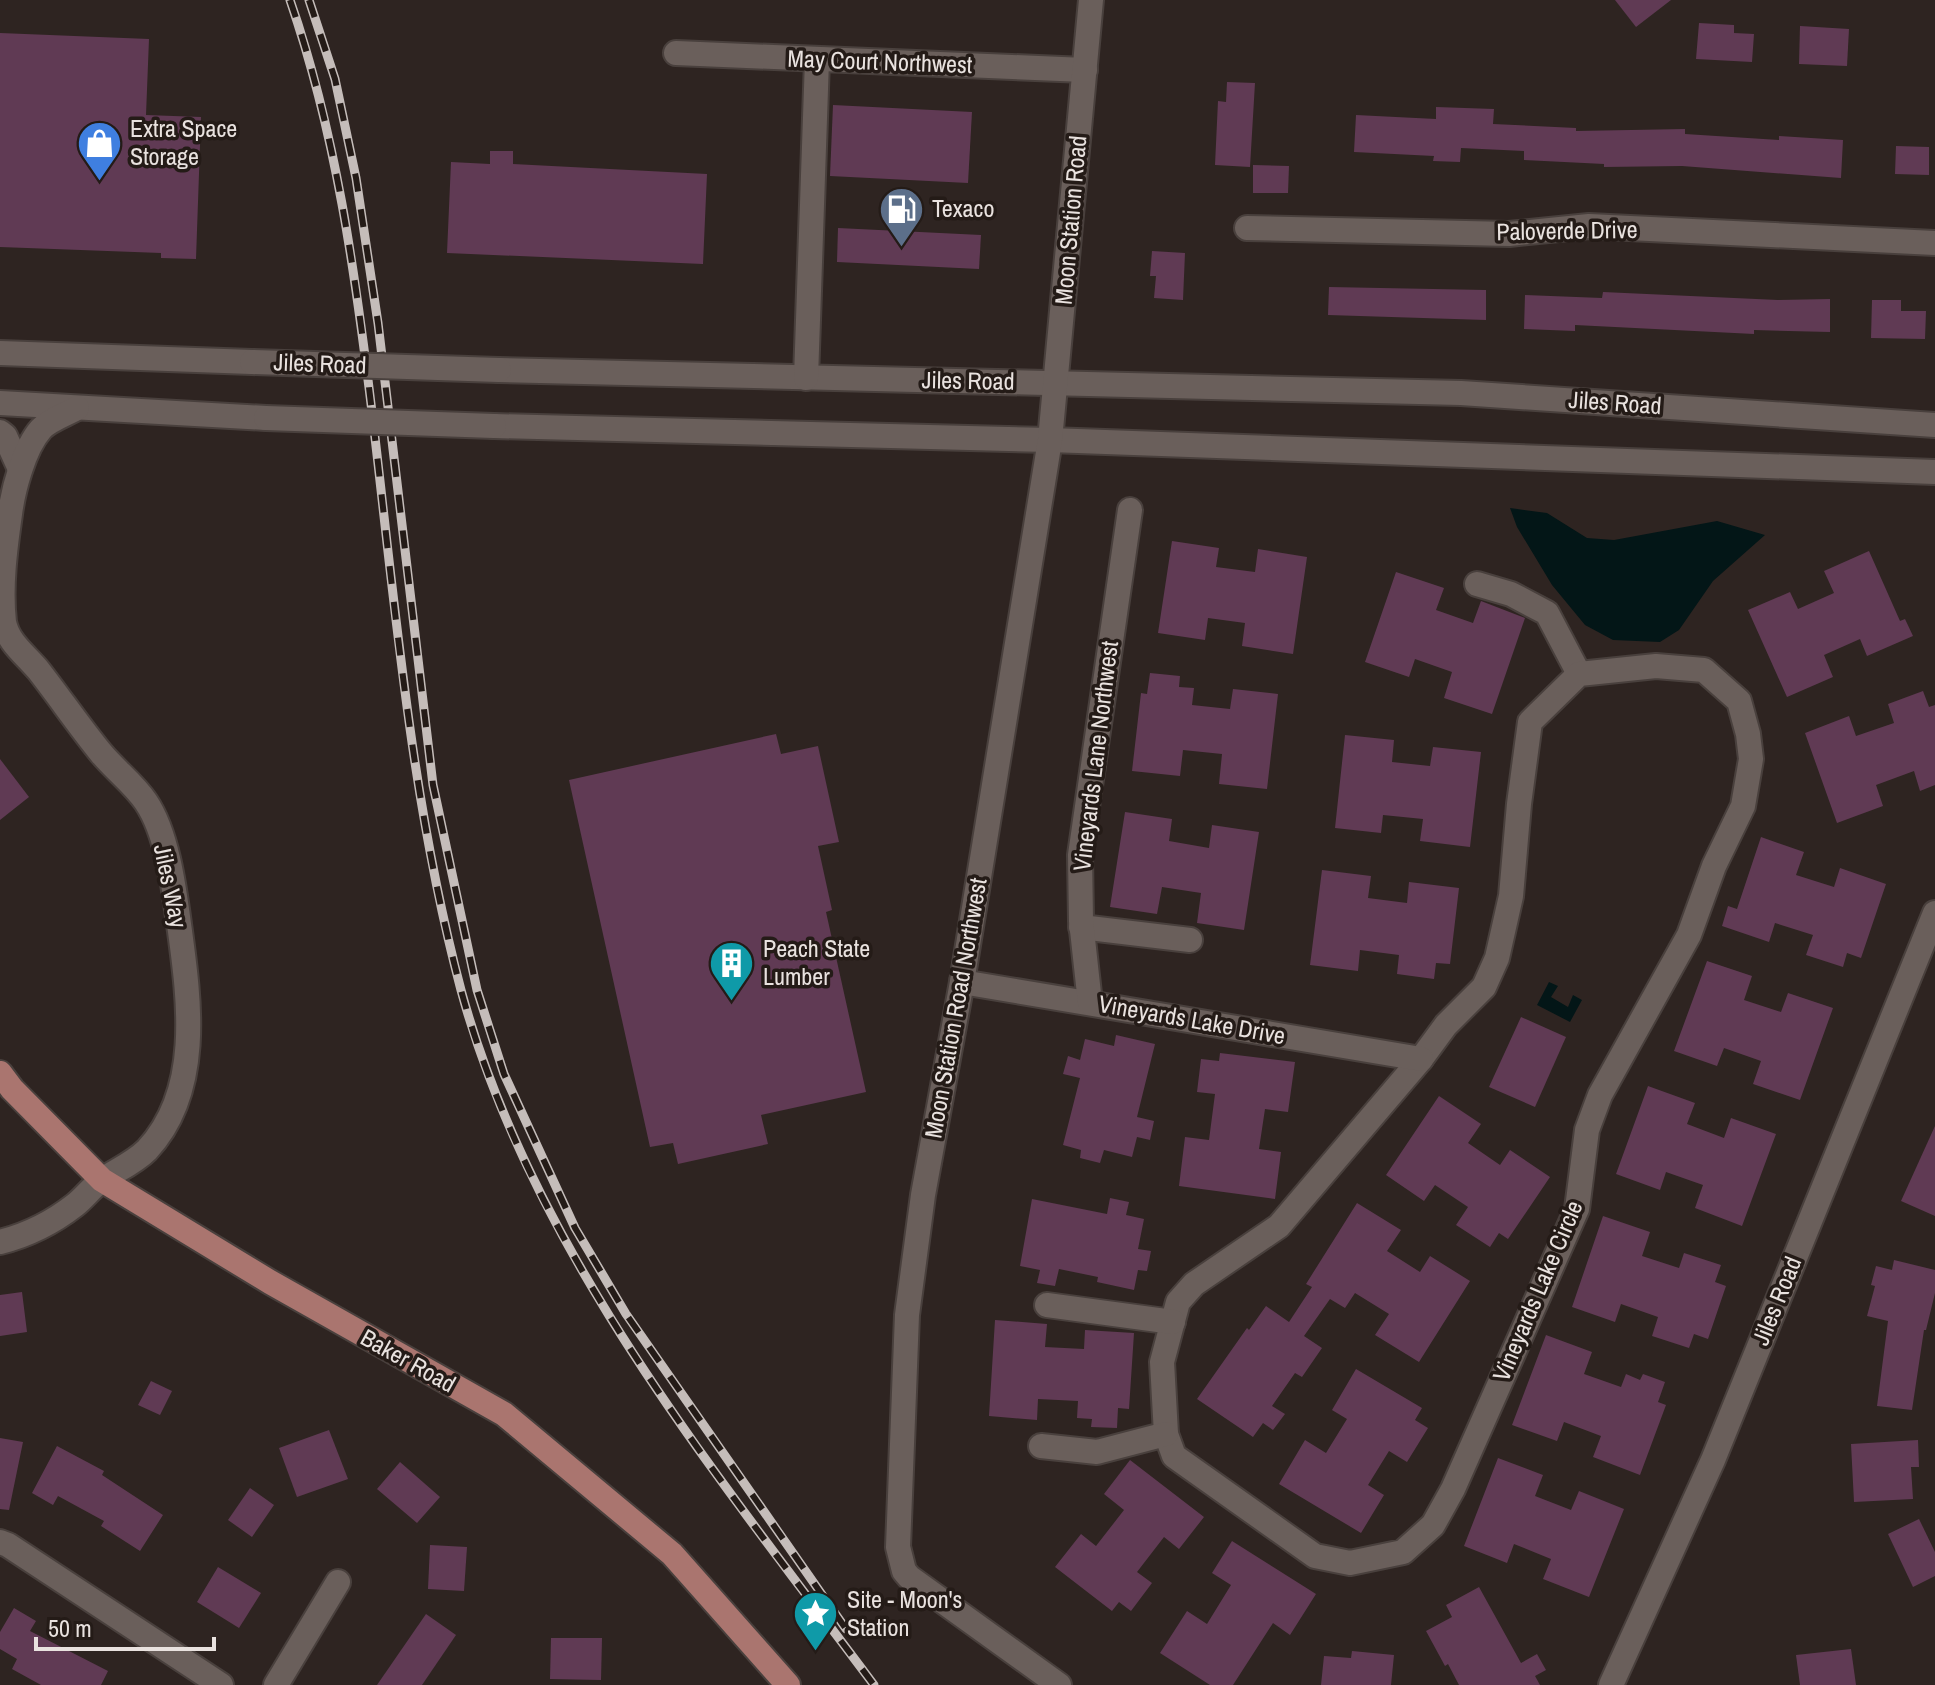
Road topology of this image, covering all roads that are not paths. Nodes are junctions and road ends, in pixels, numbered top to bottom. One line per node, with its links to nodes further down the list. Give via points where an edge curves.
1 (1091, 0): 4 (street, Moon Station Road)
2 (676, 53): 3 (street, May Court Northwest)
3 (817, 60): 4 (street, May Court Northwest); 8 (street)
4 (1085, 70): 9 (street, Moon Station Road)
5 (1247, 228): 6 (street, Paloverde Drive, via 1509,234 1589,226)
6 (1935, 243)
7 (0, 353): 8 (street, Jiles Road, bridge)
8 (806, 378): 9 (street, Jiles Road)
9 (1056, 383): 12 (street, Jiles Road, via 1461,393); 14 (street, Moon Station Road)
10 (0, 403): 11 (street)
11 (77, 408): 14 (street, bridge, via 494,426); 15 (street, Jiles Way, via 41,429)
12 (1935, 425)
13 (0, 432): 15 (street)
14 (1050, 440): 16 (street); 23 (street, Moon Station Road Northwest)
15 (20, 469): 27 (street, Jiles Way, via 2,569 4,622 17,648 147,803 166,851 186,974 189,1037 174,1105 144,1153)
16 (1935, 472)
17 (1130, 510): 21 (street, Vineyards Lane Northwest, via 1080,855)
18 (1477, 584): 19 (street, via 1547,613)
19 (1579, 674): 25 (street, via 1530,722 1511,896 1497,958 1484,987); 31 (street, Vineyards Lake Circle, via 1656,666 1704,670 1739,701 1751,759 1743,806 1689,935 1600,1095 1587,1130 1577,1209 1440,1513 1403,1552 1350,1563 1315,1556 1174,1456)
20 (1935, 913): 39 (street, Jiles Road, via 1713,1460)
21 (1081, 927): 22 (street); 24 (street, Vineyards Lane Northwest)
22 (1190, 940)
23 (962, 982): 24 (street, Vineyards Lake Drive); 38 (street, Moon Station Road Northwest, via 907,1315 898,1547 909,1577)
24 (1090, 1003): 25 (street, Vineyards Lake Drive)
25 (1421, 1059): 30 (street, via 1279,1226 1194,1284 1178,1302)
26 (0, 1073): 27 (main road, Baker Road)
27 (102, 1180): 28 (street, Jiles Way, via 50,1222); 37 (main road, Baker Road, via 504,1414 672,1554)
28 (0, 1242)
29 (1047, 1305): 30 (street)
30 (1173, 1322): 31 (street, via 1162,1362)
31 (1166, 1434): 32 (street, via 1097,1452)
32 (1041, 1446)
33 (0, 1542): 35 (street)
34 (338, 1582): 36 (street)
35 (221, 1685)
36 (276, 1685)
37 (788, 1685)
38 (1059, 1685)
39 (1611, 1685)

